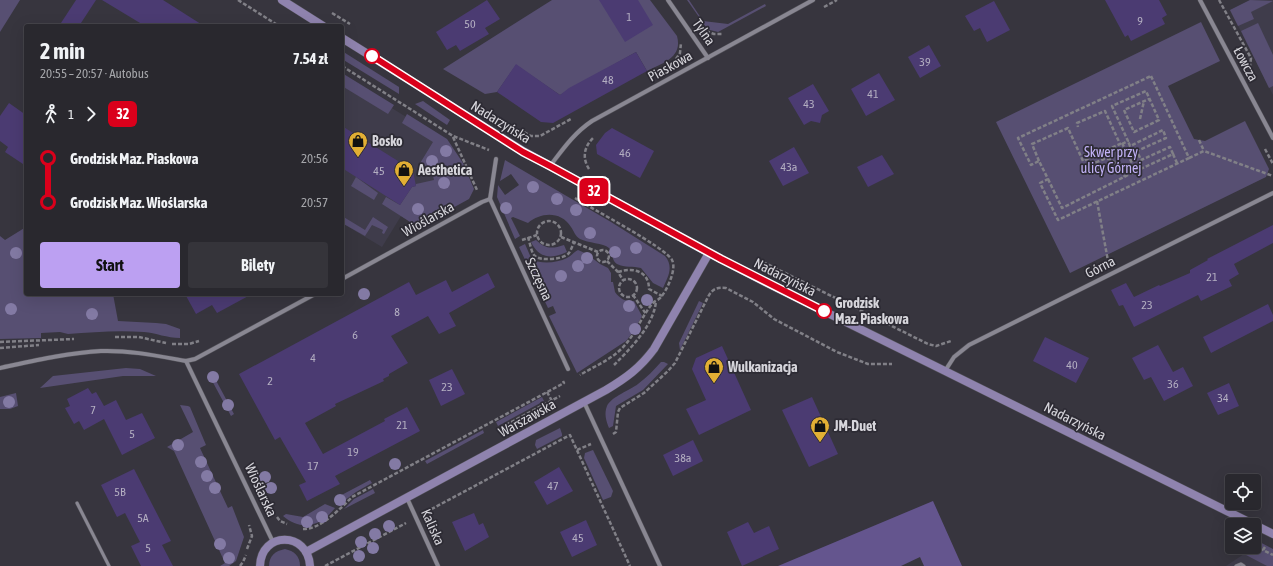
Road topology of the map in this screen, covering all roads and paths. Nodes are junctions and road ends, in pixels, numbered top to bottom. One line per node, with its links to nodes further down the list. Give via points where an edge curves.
1 (238, 0): 6 (path)
2 (282, 0): 7 (street)
3 (668, 0): 12 (street, Tylna)
4 (814, 0): 12 (street, Piaskowa)
5 (1200, 0): 22 (street, Łowcza)
6 (276, 24)
7 (320, 24)
8 (701, 27): 9 (path, via 709,33)
9 (724, 33)
10 (344, 39): 36 (street, Nadarzyńska, via 523,152)
11 (681, 40): 13 (path, via 680,53)
12 (708, 58): 36 (street, Piaskowa, via 582,128)
13 (674, 61)
14 (344, 67): 21 (path)
15 (1149, 99): 16 (path); 16 (path, via 1159,120 1134,132 1124,110); 24 (path, via 1146,91 1112,106)
16 (1144, 101): 18 (path)
17 (572, 119): 20 (path, via 536,137)
18 (1140, 119)
19 (1078, 127): 25 (path, via 1077,124 1105,111)
20 (518, 129)
21 (453, 136): 28 (path); 44 (path)
22 (1273, 138)
23 (1199, 140): 29 (path)
24 (1128, 141): 25 (path); 30 (path, via 1130,146 1163,130 1166,138 1137,152 1141,160 1170,147)
25 (1121, 144): 33 (path, via 1084,161 1068,128 1032,144); 38 (path)
26 (1263, 145): 35 (path)
27 (586, 148): 37 (path, via 585,160)
28 (491, 150)
29 (1204, 151): 31 (path); 40 (path)
30 (1173, 154): 34 (path); 38 (path)
31 (1189, 158): 33 (path, via 1151,76 1018,138 1031,165); 34 (path)
32 (496, 159): 46 (street)
33 (1039, 161): 42 (path)
34 (1177, 163): 47 (path)
35 (1273, 164)
36 (550, 166): 52 (street, Nadarzyńska)
37 (591, 171)
38 (1136, 171): 41 (path)
39 (1100, 174): 41 (path, via 1095,163 1104,159 1118,166)
40 (1273, 176)
41 (1125, 177): 42 (path, via 1062,208)
42 (1048, 179): 47 (path, via 1040,183 1058,220)
43 (1273, 193): 72 (street, Górna, via 969,345 954,357)
44 (479, 194)
45 (575, 198): 61 (path, via 668,254 674,267)
46 (490, 199): 57 (street, Wioślarska); 70 (street, Szczęsna)
47 (1097, 201): 55 (path)
48 (561, 237): 48 (path, via 552,245 545,244 537,235 538,227 544,222 552,221 561,229); 50 (path)
49 (528, 238): 50 (path, via 534,256 540,259 564,256)
50 (574, 243): 51 (path)
51 (598, 252): 54 (path, via 598,260); 54 (path, via 607,251)
52 (709, 253): 72 (street, Nadarzyńska); 76 (street, Warszawska, via 645,362 621,381)
53 (756, 259): 65 (path)
54 (607, 261): 56 (path)
55 (1108, 263)
56 (618, 272): 58 (path); 61 (path, via 638,271 647,279 649,289)
57 (344, 278)
58 (623, 280): 59 (path, via 631,279 636,283 637,288); 59 (path, via 619,285 621,294)
59 (633, 295): 63 (path)
60 (311, 296): 67 (street, via 195,360)
61 (662, 296): 62 (path)
62 (656, 301): 63 (path); 71 (path, via 655,310 636,343)
63 (646, 314): 73 (path, via 620,350)
64 (44, 345): 66 (path)
65 (930, 345)
66 (0, 348)
67 (186, 361): 69 (street, via 136,352 101,351 57,356); 91 (street, Wioślarska)
68 (892, 364): 79 (path, via 868,364 836,352 774,319 753,302 726,288 715,288 711,291 675,363 644,393 620,408 616,432)
69 (0, 368)
70 (568, 369)
71 (610, 369)
72 (946, 371): 90 (street, Nadarzyńska)
73 (580, 375)
74 (564, 383): 75 (path)
75 (547, 392): 77 (path); 89 (path, via 352,497 334,515 311,528)
76 (584, 402): 84 (street, Warszawska); 101 (street)
77 (554, 406)
78 (568, 430): 80 (path)
79 (612, 434)
80 (570, 435): 82 (path); 83 (path)
81 (592, 443): 82 (path)
82 (577, 450): 100 (path)
83 (526, 457)
84 (407, 498): 93 (street, Warszawska); 99 (street, Kaliska)
85 (77, 503): 95 (lane)
86 (274, 511): 88 (path, via 280,521)
87 (247, 520): 96 (path, via 252,536)
88 (291, 525)
89 (299, 527)
90 (1273, 534)
91 (273, 542): 93 (street, via 295,542); 97 (street, via 262,553)
92 (1267, 543): 94 (path, via 1263,550)
93 (306, 552): 98 (street)
94 (1273, 555)
95 (109, 566)
96 (240, 566)
97 (260, 566)
98 (310, 566)
99 (438, 566)
100 (630, 566)
101 (660, 566)
102 (1236, 566): 103 (lane)
103 (1244, 566)

